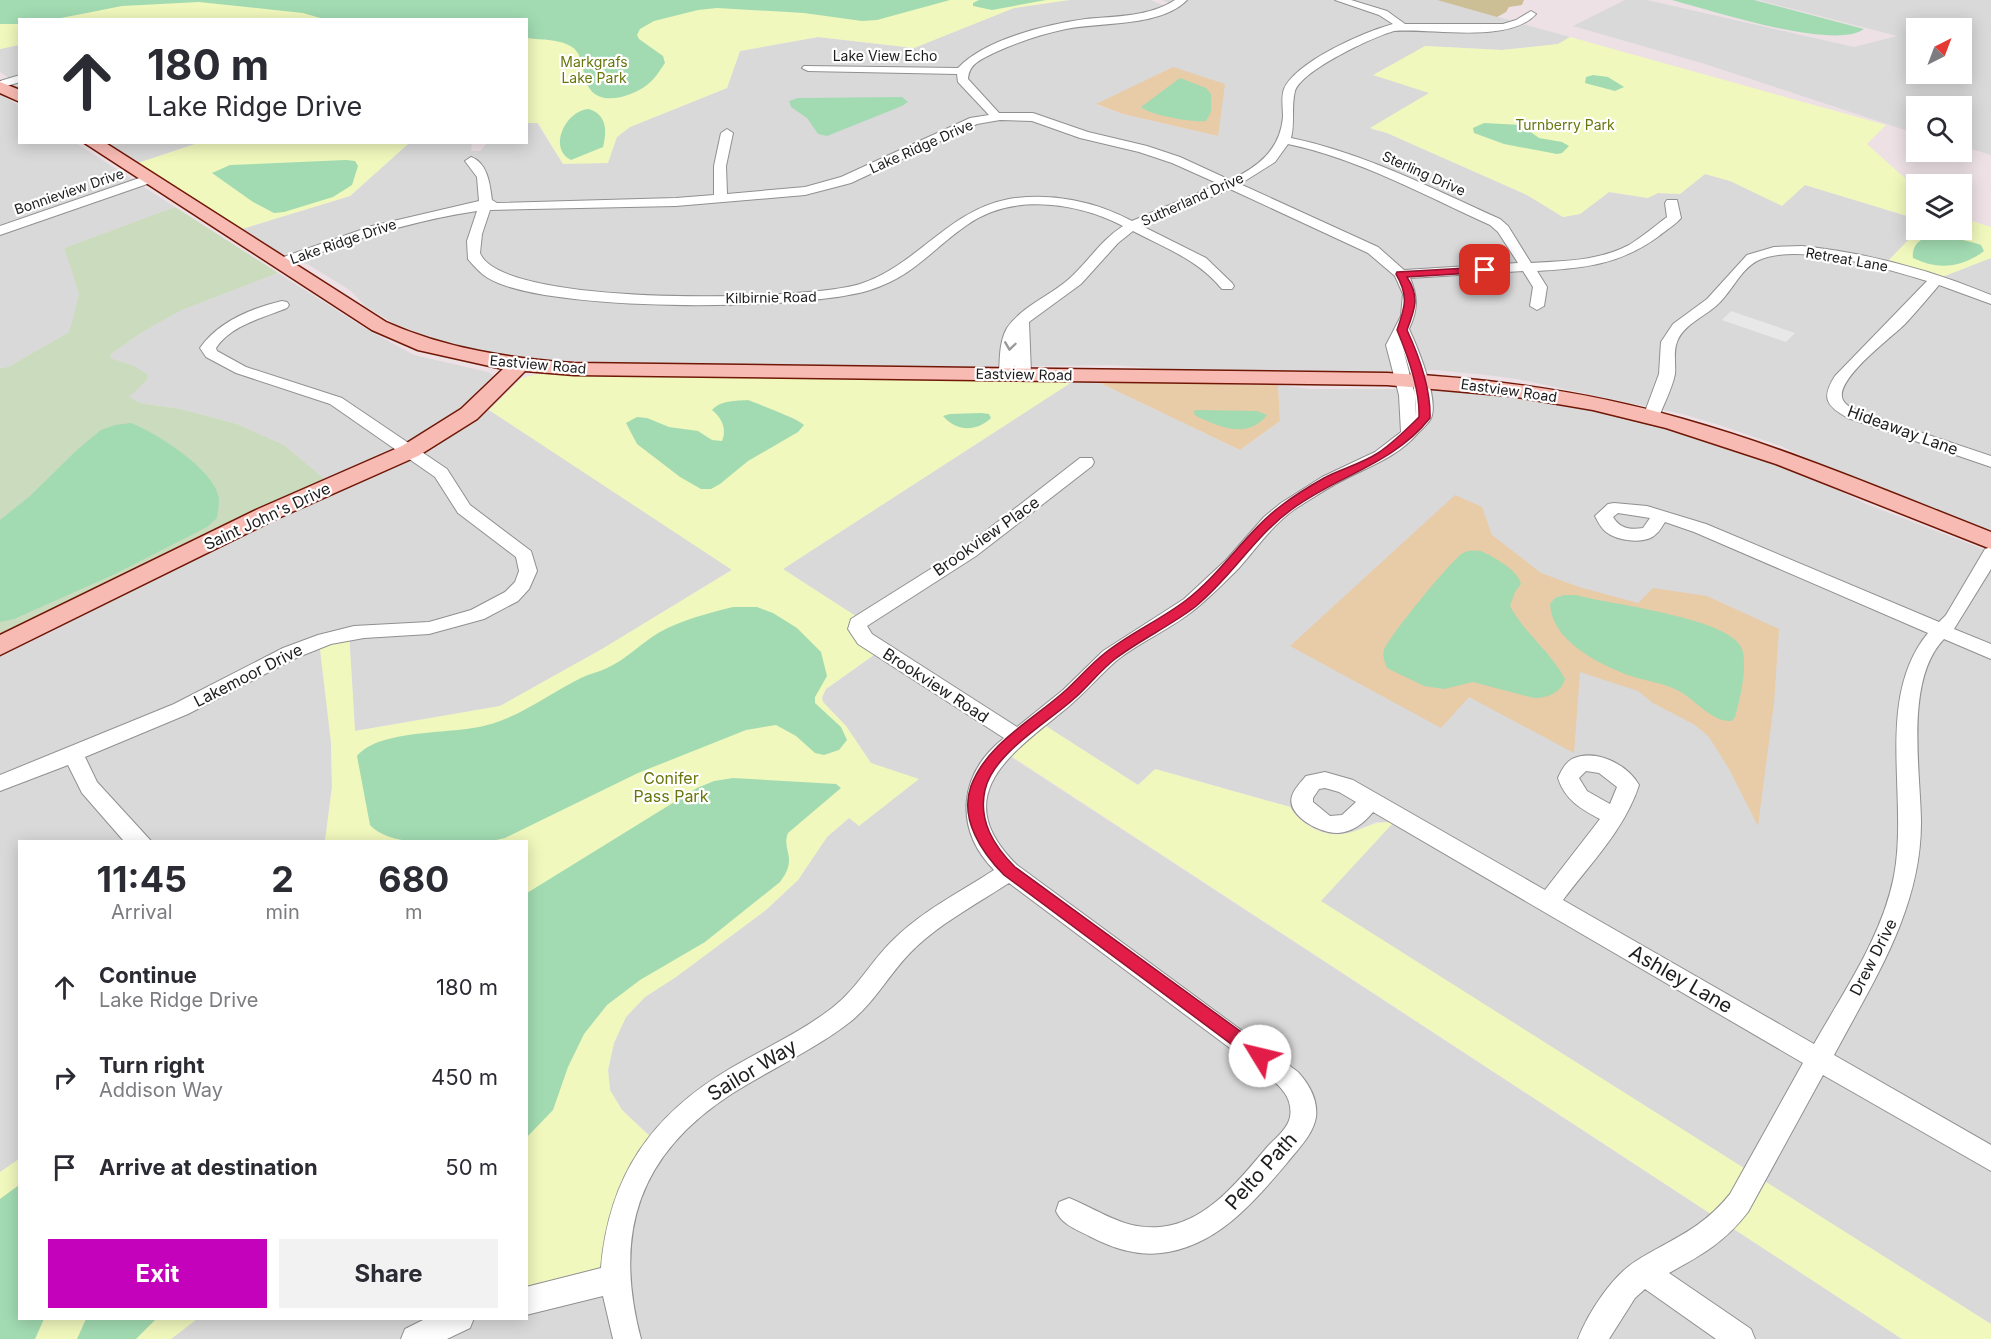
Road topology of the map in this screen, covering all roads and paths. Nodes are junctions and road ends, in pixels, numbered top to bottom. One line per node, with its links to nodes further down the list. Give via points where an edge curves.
1 (1182, 0): 6 (street, via 1152,13 1041,32 977,57)
2 (1340, 0): 4 (street, via 1383,13)
3 (1531, 14): 4 (street, via 1518,23 1498,28)
4 (1401, 25): 12 (street, via 1378,32 1301,74 1290,90)
5 (808, 68): 6 (street, Lake View Echo)
6 (962, 71): 10 (street, via 965,85)
7 (18, 79): 8 (street)
8 (0, 86): 9 (street)
9 (18, 96)
10 (996, 116): 16 (street, Lake Ridge Drive, via 1046,120 1084,135 1161,154); 17 (street, Lake Ridge Drive, via 967,123 831,185)
11 (727, 133): 17 (street, via 720,166)
12 (1284, 140): 16 (street, Sutherland Drive, via 1272,158); 23 (street, Sterling Drive, via 1353,158 1485,216 1503,229)
13 (94, 144): 15 (street, Eastview Road)
14 (471, 161): 19 (street, via 483,177)
15 (148, 179): 21 (street, Bonnieview Drive); 22 (street, Eastview Road)
16 (1227, 184): 20 (street, Sutherland Drive); 24 (street, Lake Ridge Drive, via 1362,244)
17 (721, 199): 19 (street, Lake Ridge Drive)
18 (1672, 203): 23 (street, via 1674,218 1618,255 1582,264)
19 (485, 207): 20 (street, Kilbirnie Road, via 473,244 479,265 497,277 525,286 594,297 800,299 836,294 879,282 910,266 975,215 1031,198 1082,206); 22 (street, Lake Ridge Drive, via 418,216)
20 (1132, 226): 26 (street, Kilbirnie Road, via 1209,266); 31 (street, Sutherland Drive, via 1105,246 1075,282 1022,322 1024,336)
21 (0, 231)
22 (280, 263): 30 (street, Eastview Road, via 399,335 457,354)
23 (1528, 268): 24 (street); 29 (street, Sterling Drive, via 1540,287)
24 (1401, 274): 32 (street, via 1411,305 1402,330 1410,347)
25 (1937, 279): 27 (street, Retreat Lane); 33 (street, Retreat Lane, via 1814,252 1780,251 1754,257 1716,299 1672,336 1667,375); 36 (street, Hideaway Lane, via 1852,366 1835,399 1854,415)
26 (1227, 286)
27 (1991, 300)
28 (282, 305): 34 (street, Lakemoor Drive, via 223,332 210,344 211,354 250,374 336,401)
29 (1537, 306)
30 (519, 365): 31 (street, Eastview Road); 34 (street, Saint John's Drive, via 469,414)
31 (1015, 374): 32 (street, Eastview Road)
32 (1410, 380): 33 (street, Eastview Road, via 1536,392); 44 (street, via 1424,396 1424,418 1409,434 1381,456 1328,481 1287,507 1191,603 1110,656)
33 (1651, 417): 38 (street, Eastview Road, via 1761,451)
34 (410, 451): 42 (street, Saint John's Drive, via 267,514); 45 (street, Lakemoor Drive, via 444,475 458,502 469,513 524,553 529,570 517,592 458,622 425,629 358,632 306,645 194,703)
35 (1086, 462): 40 (street, Brookview Place, via 970,552 865,618)
36 (1991, 462)
37 (1661, 515): 41 (street, via 1731,540)
38 (1991, 541)
39 (1991, 553): 41 (street, Drew Drive, via 1953,620)
40 (857, 629): 44 (street, Brookview Road, via 865,639)
41 (1941, 631): 43 (street); 52 (street, Drew Drive, via 1920,662 1908,696 1910,822 1905,876 1896,909 1882,945)
42 (0, 646)
43 (1991, 652)
44 (1018, 737): 50 (street, Pelto Path, via 986,770 976,805 978,828 995,857)
45 (73, 754): 46 (street, Lakemoor Drive); 49 (street, via 87,784)
46 (0, 783)
47 (1370, 800): 51 (street, Ashley Lane)
48 (1614, 816): 51 (street)
49 (138, 840)
50 (1009, 871): 54 (street, Pelto Path, via 1279,1070 1292,1081 1300,1096 1303,1119 1295,1134 1244,1196 1194,1230 1152,1240 1133,1240); 56 (street, Sailor Way, via 902,946 841,1015 710,1094 679,1118 639,1169 626,1199 618,1231)
51 (1548, 902): 52 (street, Ashley Lane)
52 (1818, 1059): 53 (street, Ashley Lane); 55 (street, Drew Drive, via 1739,1203 1725,1221 1705,1238)
53 (1991, 1159)
54 (1069, 1211)
55 (1644, 1272): 61 (street, Drew Drive, via 1624,1288); 62 (street)
56 (614, 1279): 57 (street); 60 (street, Sailor Way)
57 (528, 1300)
58 (456, 1320): 59 (street)
59 (415, 1339)
60 (627, 1339)
61 (1593, 1339)
62 (1741, 1339)

